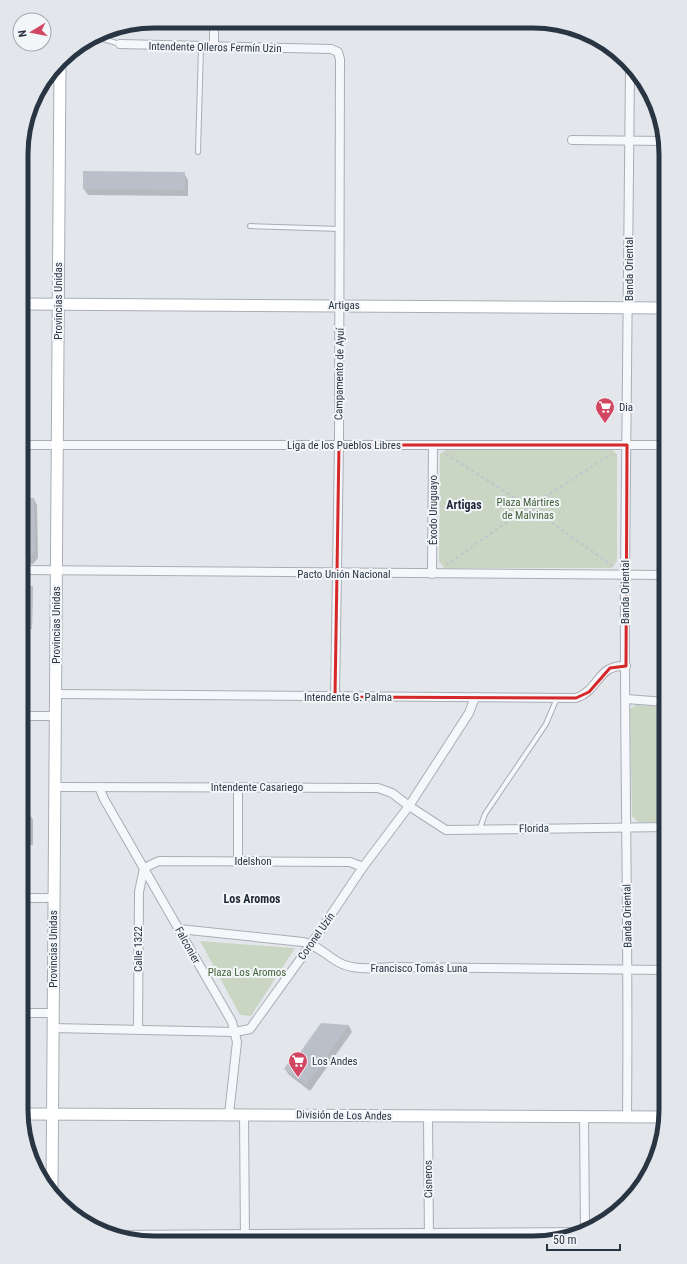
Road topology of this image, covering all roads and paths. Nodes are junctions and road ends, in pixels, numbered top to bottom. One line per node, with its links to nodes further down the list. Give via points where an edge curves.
1 (214, 28): 5 (street)
2 (103, 39): 3 (lane, Intendente Olleros Fermín Uzin)
3 (120, 44): 4 (street, Intendente Olleros Fermín Uzin)
4 (200, 47): 5 (street, Intendente Olleros Fermín Uzin); 12 (lane)
5 (214, 47): 6 (street, Intendente Olleros Fermín Uzin, via 331,49)
6 (338, 52): 14 (street, Campamento de Ayuí)
7 (58, 72): 16 (street, Provincias Unidas)
8 (630, 74): 10 (street, Banda Oriental)
9 (572, 140): 10 (street)
10 (630, 140): 11 (street); 18 (street, Banda Oriental)
11 (658, 141)
12 (198, 152)
13 (250, 226): 14 (lane)
14 (340, 229): 17 (street, Campamento de Ayuí)
15 (28, 304): 16 (street, Artigas)
16 (59, 304): 17 (street, Artigas); 21 (street, Provincias Unidas)
17 (340, 305): 18 (street, Artigas); 22 (street, Campamento de Ayuí)
18 (628, 307): 19 (street, Artigas); 24 (street, Banda Oriental)
19 (659, 308)
20 (28, 444): 21 (street, Liga de los Pueblos Libres)
21 (57, 445): 22 (street, Liga de los Pueblos Libres); 28 (street, Provincias Unidas)
22 (338, 445): 23 (street, Liga de los Pueblos Libres); 29 (street, Campamento de Ayuí)
23 (433, 445): 24 (street, Liga de los Pueblos Libres); 26 (path); 30 (street, Éxodo Uruguayo)
24 (627, 445): 25 (street, Liga de los Pueblos Libres); 26 (path); 31 (street, Banda Oriental)
25 (659, 445)
26 (529, 507): 30 (path); 31 (path)
27 (28, 570): 28 (street, Pacto Unión Nacional)
28 (57, 571): 29 (street, Pacto Unión Nacional); 34 (street, Provincias Unidas)
29 (336, 574): 30 (street, Pacto Unión Nacional); 35 (street, Campamento de Ayuí)
30 (432, 574): 31 (street, Pacto Unión Nacional)
31 (625, 576): 32 (street, Pacto Unión Nacional); 33 (street, Banda Oriental)
32 (659, 576)
33 (626, 666): 37 (street, Intendente G. Palma, via 610,668 589,692 582,696); 38 (street, Banda Oriental)
34 (56, 694): 35 (street, Intendente G. Palma); 41 (street, Provincias Unidas)
35 (335, 697): 36 (street, Intendente G. Palma)
36 (475, 697): 37 (street, Intendente G. Palma); 45 (street, Coronel Uzín, via 469,713)
37 (557, 698): 48 (lane, via 546,724 485,814)
38 (626, 699): 39 (street); 46 (street, Banda Oriental)
39 (659, 701)
40 (28, 716): 41 (street)
41 (56, 716): 42 (street, Provincias Unidas)
42 (55, 787): 43 (street); 53 (street, Provincias Unidas)
43 (99, 787): 44 (street, Intendente Casariego); 51 (street, Falconier)
44 (238, 787): 45 (street, Intendente Casariego, via 384,789); 49 (street)
45 (409, 806): 48 (street, Florida, via 446,830); 50 (street, Coronel Uzín)
46 (625, 826): 47 (street, Florida); 48 (street, Florida); 56 (street, Banda Oriental)
47 (659, 827)
48 (480, 828)
49 (238, 861): 50 (street, Idelshon, via 350,862); 51 (street, Idelshon, via 159,862)
50 (364, 867): 55 (street, Coronel Uzín)
51 (144, 868): 54 (street, Falconier); 61 (street, Calle 1322, via 139,892)
52 (28, 898): 53 (street)
53 (53, 898): 59 (street, Provincias Unidas)
54 (180, 929): 55 (street); 62 (street, Falconier, via 232,1022)
55 (312, 943): 56 (street, Francisco Tomás Luna, via 338,962 358,968); 62 (street, Coronel Uzín, via 253,1026 244,1031)
56 (628, 970): 57 (street, Francisco Tomás Luna); 69 (street, Banda Oriental)
57 (659, 970)
58 (28, 1013): 59 (street)
59 (54, 1013): 60 (street, Provincias Unidas)
60 (54, 1028): 61 (street, Coronel Uzín); 64 (street, Provincias Unidas)
61 (138, 1030): 62 (street, Coronel Uzín)
62 (234, 1032): 65 (street, Falconier, via 237,1042)
63 (28, 1114): 64 (street, División de Los Andes)
64 (53, 1114): 65 (street, División de Los Andes); 71 (street, Provincias Unidas)
65 (228, 1114): 66 (street, División de Los Andes)
66 (244, 1114): 67 (street, División de Los Andes); 75 (street)
67 (428, 1116): 68 (street, División de Los Andes); 74 (street, Cisneros)
68 (584, 1116): 69 (street, División de Los Andes); 72 (street)
69 (628, 1116): 70 (street, División de Los Andes)
70 (659, 1117)
71 (52, 1184)
72 (585, 1225)
73 (566, 1231): 74 (street)
74 (429, 1233): 76 (street)
75 (245, 1236)
76 (319, 1236)

